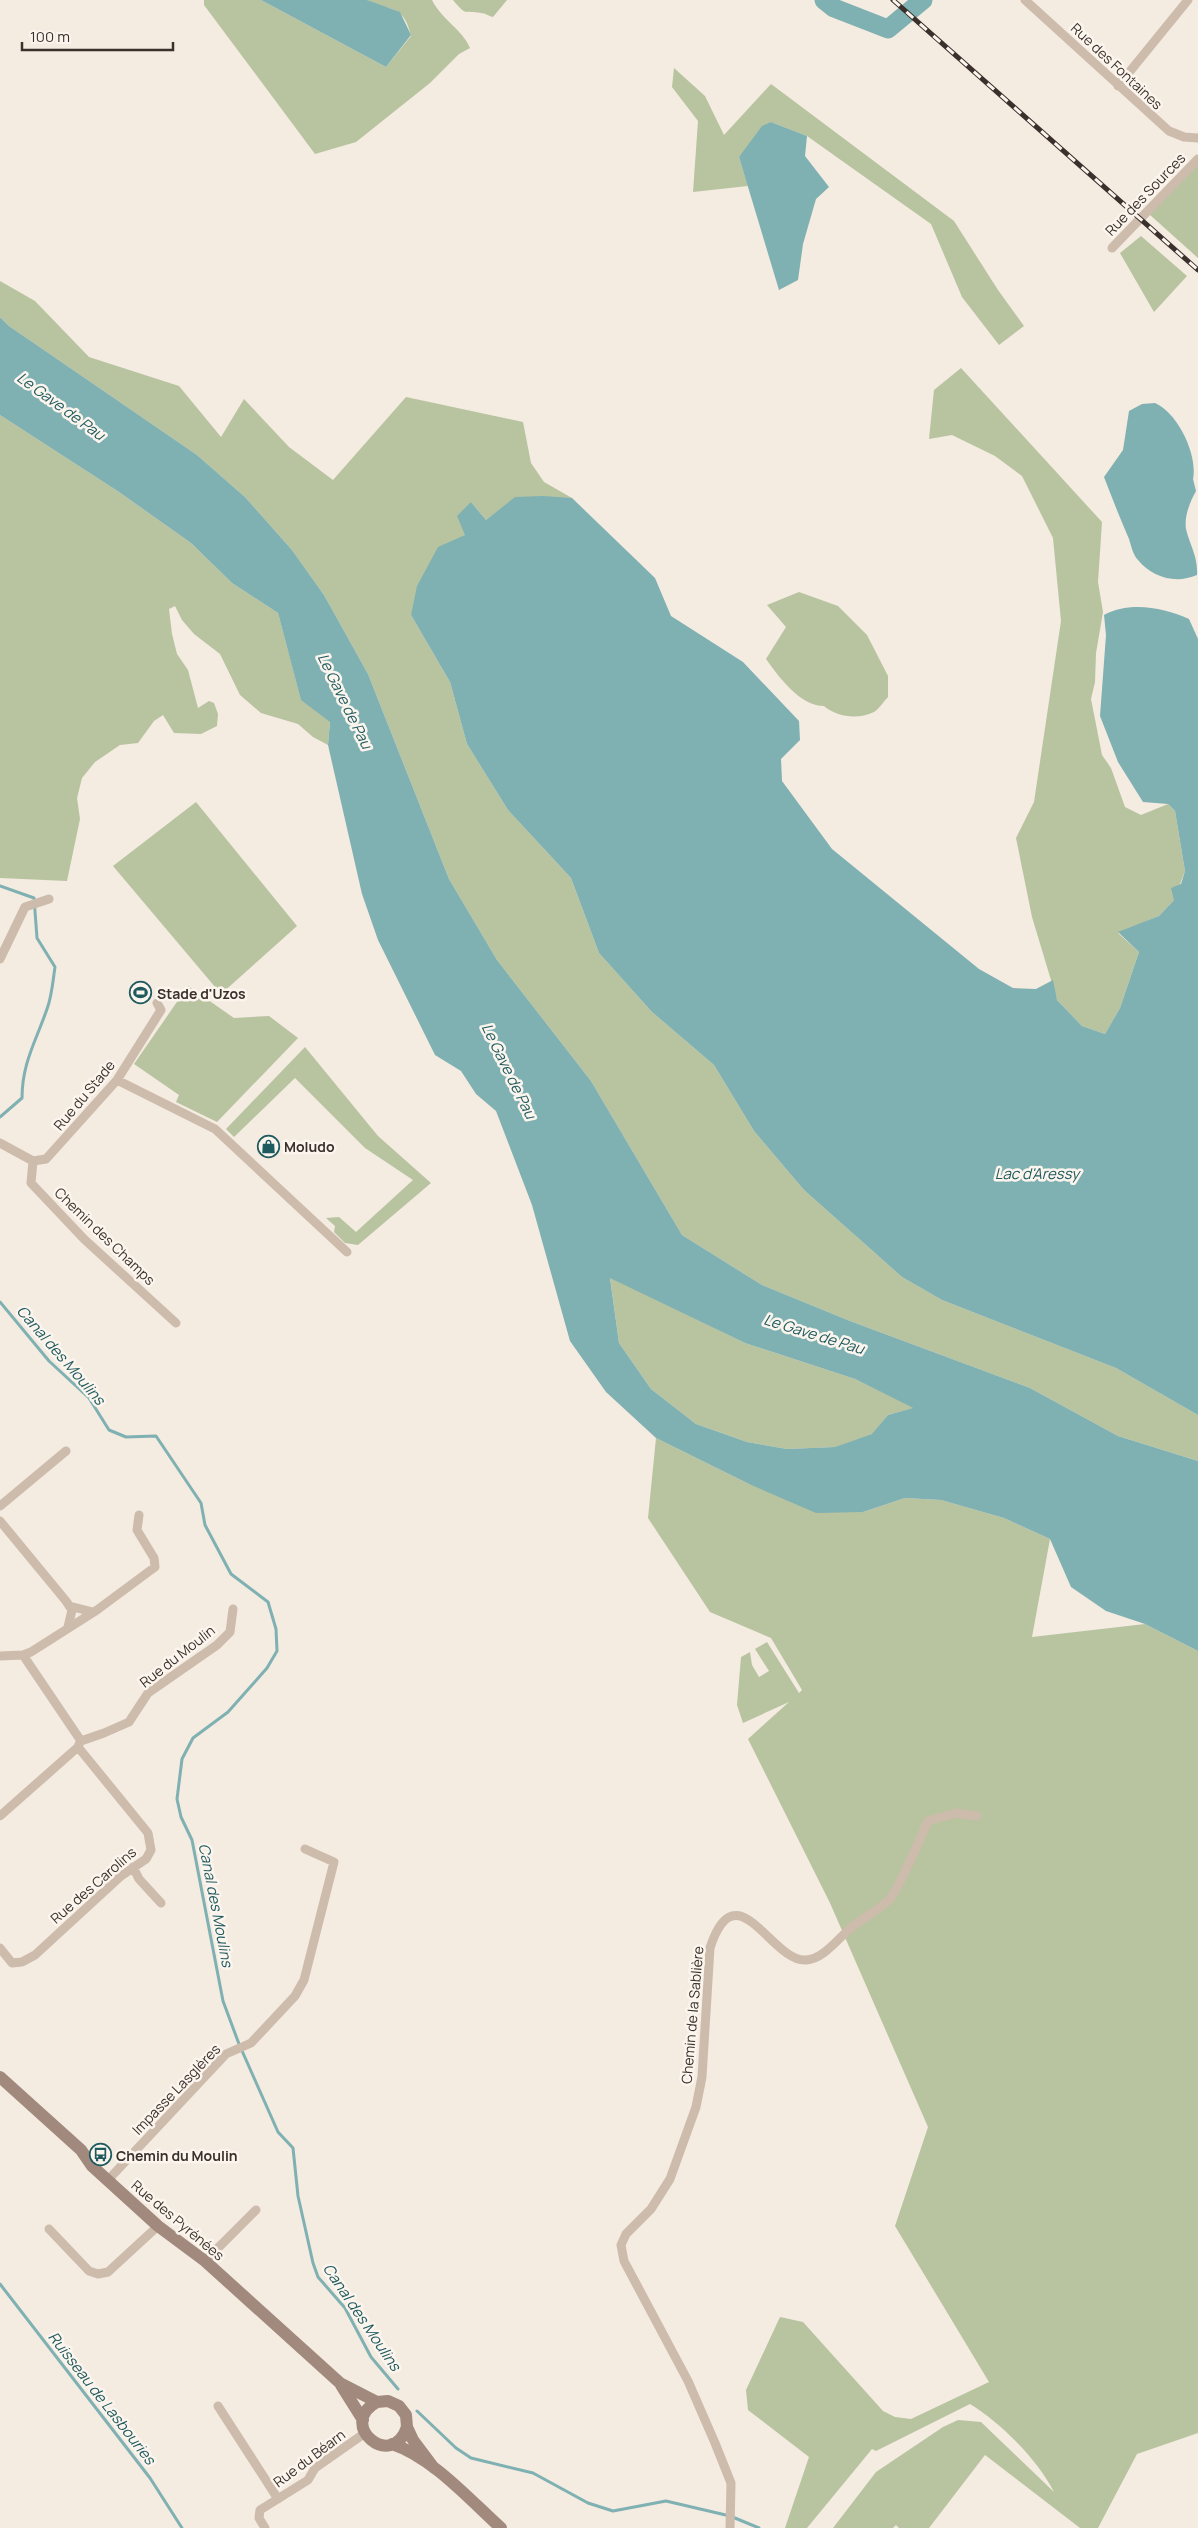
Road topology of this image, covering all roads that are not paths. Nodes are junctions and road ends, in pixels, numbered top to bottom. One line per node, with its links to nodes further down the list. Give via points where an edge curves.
1 (1026, 0): 3 (street, Rue des Fontaines)
2 (1188, 0): 3 (street)
3 (1118, 86): 4 (street, Rue des Fontaines, via 1169,131)
4 (1198, 138)
5 (1198, 159): 6 (street, Rue des Sources)
6 (1112, 248)
7 (49, 899): 8 (street, via 26,907)
8 (0, 959)
9 (157, 1003): 10 (street, Rue du Stade, via 161,1010)
10 (117, 1080): 12 (street, Rue du Stade, via 46,1159); 13 (street, via 215,1129)
11 (3, 1145): 12 (street)
12 (34, 1161): 14 (street, Chemin des Champs, via 31,1183 84,1239)
13 (347, 1252)
14 (176, 1324)
15 (66, 1451): 16 (street)
16 (0, 1506)
17 (139, 1515): 21 (street, via 136,1530 154,1558 155,1567)
18 (0, 1521): 19 (street)
19 (70, 1606): 21 (street); 22 (street)
20 (233, 1609): 25 (street, Rue du Moulin, via 230,1632 217,1645 148,1693 129,1722)
21 (93, 1612): 22 (street)
22 (68, 1627): 23 (street)
23 (23, 1655): 24 (street); 25 (street)
24 (0, 1656)
25 (79, 1744): 26 (street); 29 (street, Rue des Carolins, via 148,1833 151,1850 146,1859)
26 (0, 1816)
27 (977, 1816): 47 (street, Chemin de la Sablière, via 956,1813 928,1821 889,1899 810,1960 795,1959 757,1925 744,1918 732,1917 724,1921 710,1948 702,2077 696,2107 670,2179 651,2209 626,2234 621,2245 624,2260 688,2381 731,2483)
28 (305, 1849): 33 (street, Impasse Lasglères, via 334,1862 304,1980 295,1996 251,2042 226,2054)
29 (133, 1867): 30 (street); 31 (street, Rue des Carolins, via 35,1955 12,1963)
30 (160, 1903)
31 (0, 1948)
32 (0, 2077): 33 (main road, Rue des Pyrénées, via 81,2150 92,2166)
33 (108, 2180): 35 (main road, Rue des Pyrénées)
34 (256, 2210): 37 (street)
35 (158, 2226): 36 (street, via 108,2272 98,2274 89,2271); 37 (main road, Rue des Pyrénées)
36 (49, 2229)
37 (205, 2261): 38 (main road, Rue des Pyrénées)
38 (340, 2383): 39 (main road, Rue des Pyrénées); 41 (main road, Rue des Pyrénées)
39 (377, 2402): 41 (main road, via 367,2409); 42 (main road, Rue des Pyrénées, via 388,2401 399,2406 406,2415)
40 (218, 2406): 46 (street)
41 (363, 2420): 43 (main road)
42 (407, 2427): 44 (main road, via 402,2438); 45 (main road, Rue des Pyrénées, via 412,2440)
43 (365, 2433): 44 (main road, via 376,2444); 46 (street, Rue du Béarn, via 315,2468 308,2480)
44 (392, 2444): 45 (main road, Rue des Pyrénées)
45 (434, 2468): 49 (main road, Rue des Pyrénées)
46 (278, 2499): 48 (street, Rue du Béarn, via 260,2510 259,2518)
47 (730, 2525)
48 (265, 2528)
49 (502, 2528)

